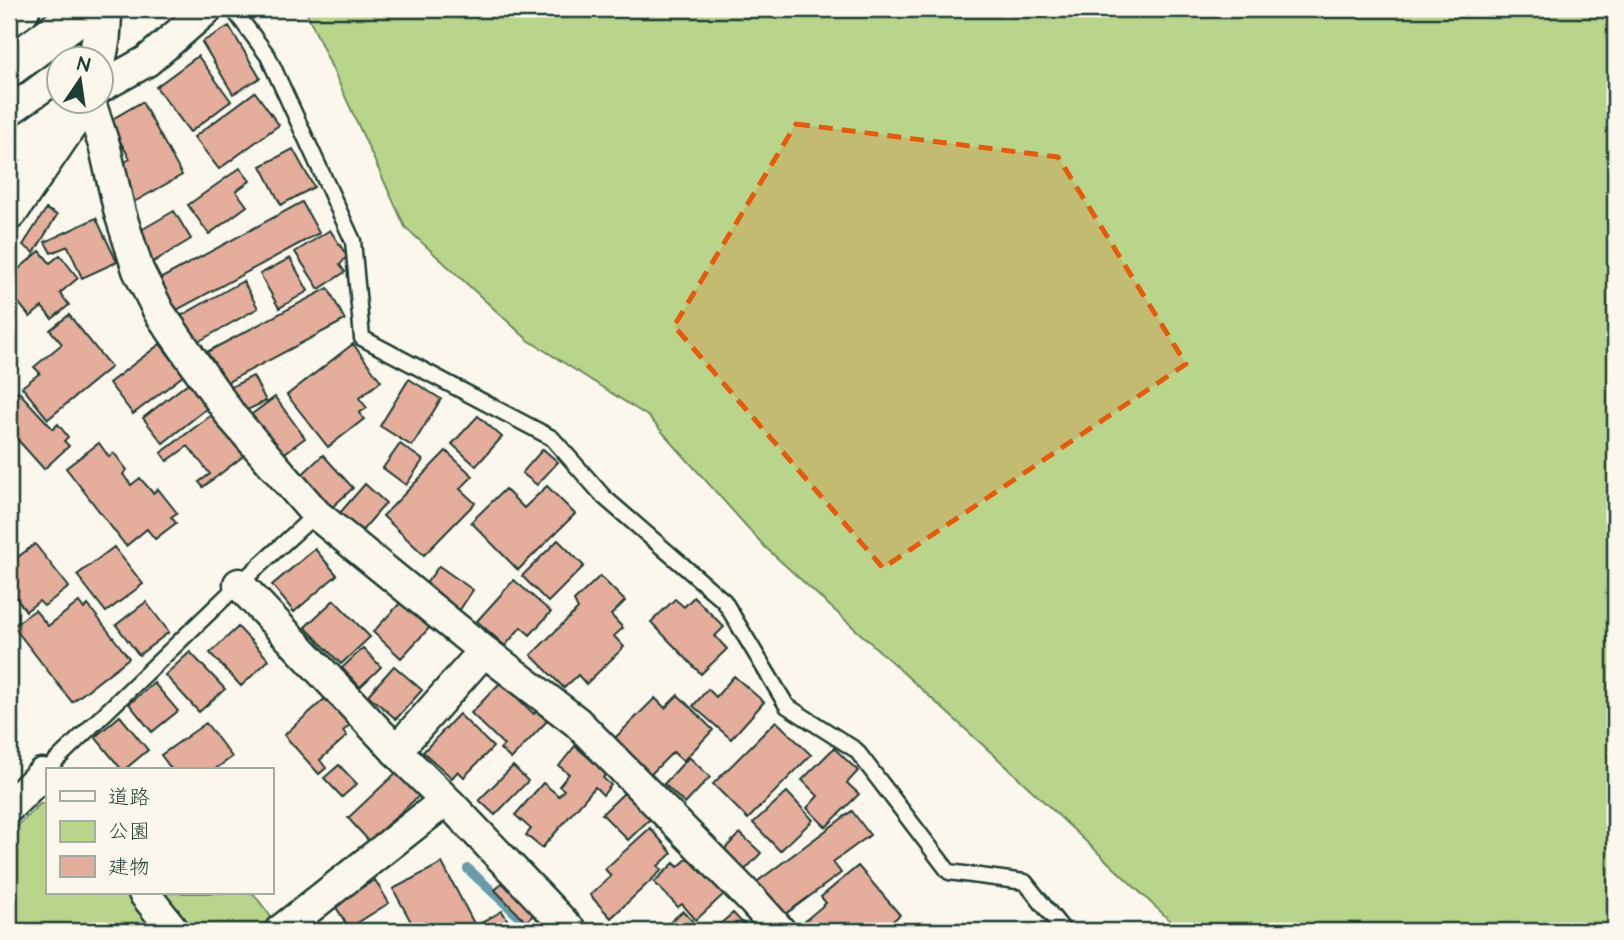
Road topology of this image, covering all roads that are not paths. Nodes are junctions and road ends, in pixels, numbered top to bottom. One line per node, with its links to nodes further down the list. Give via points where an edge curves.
1 (20, 9): 4 (main road)
2 (207, 9): 6 (street)
3 (233, 9): 27 (lane, via 268,56 353,242 362,338 552,438 604,497 724,601 787,706 856,750 949,872 1025,882)
4 (9, 17)
5 (97, 29): 6 (street, via 115,54); 7 (main road)
6 (147, 61): 8 (street)
7 (9, 67)
8 (116, 78)
9 (57, 116): 12 (street)
10 (73, 116): 13 (street)
11 (95, 116): 14 (street, via 138,270 159,312 232,416)
12 (9, 150)
13 (9, 211)
14 (316, 514): 15 (lane); 16 (street)
15 (239, 584): 17 (street); 18 (lane)
16 (484, 651): 17 (street); 26 (street, via 577,722)
17 (396, 751): 20 (street)
18 (54, 768)
19 (45, 777): 21 (street)
20 (446, 800): 24 (street); 25 (street)
21 (9, 807)
22 (145, 894): 23 (street)
23 (174, 931)
24 (280, 931)
25 (570, 931)
26 (780, 931)
27 (1064, 931)

